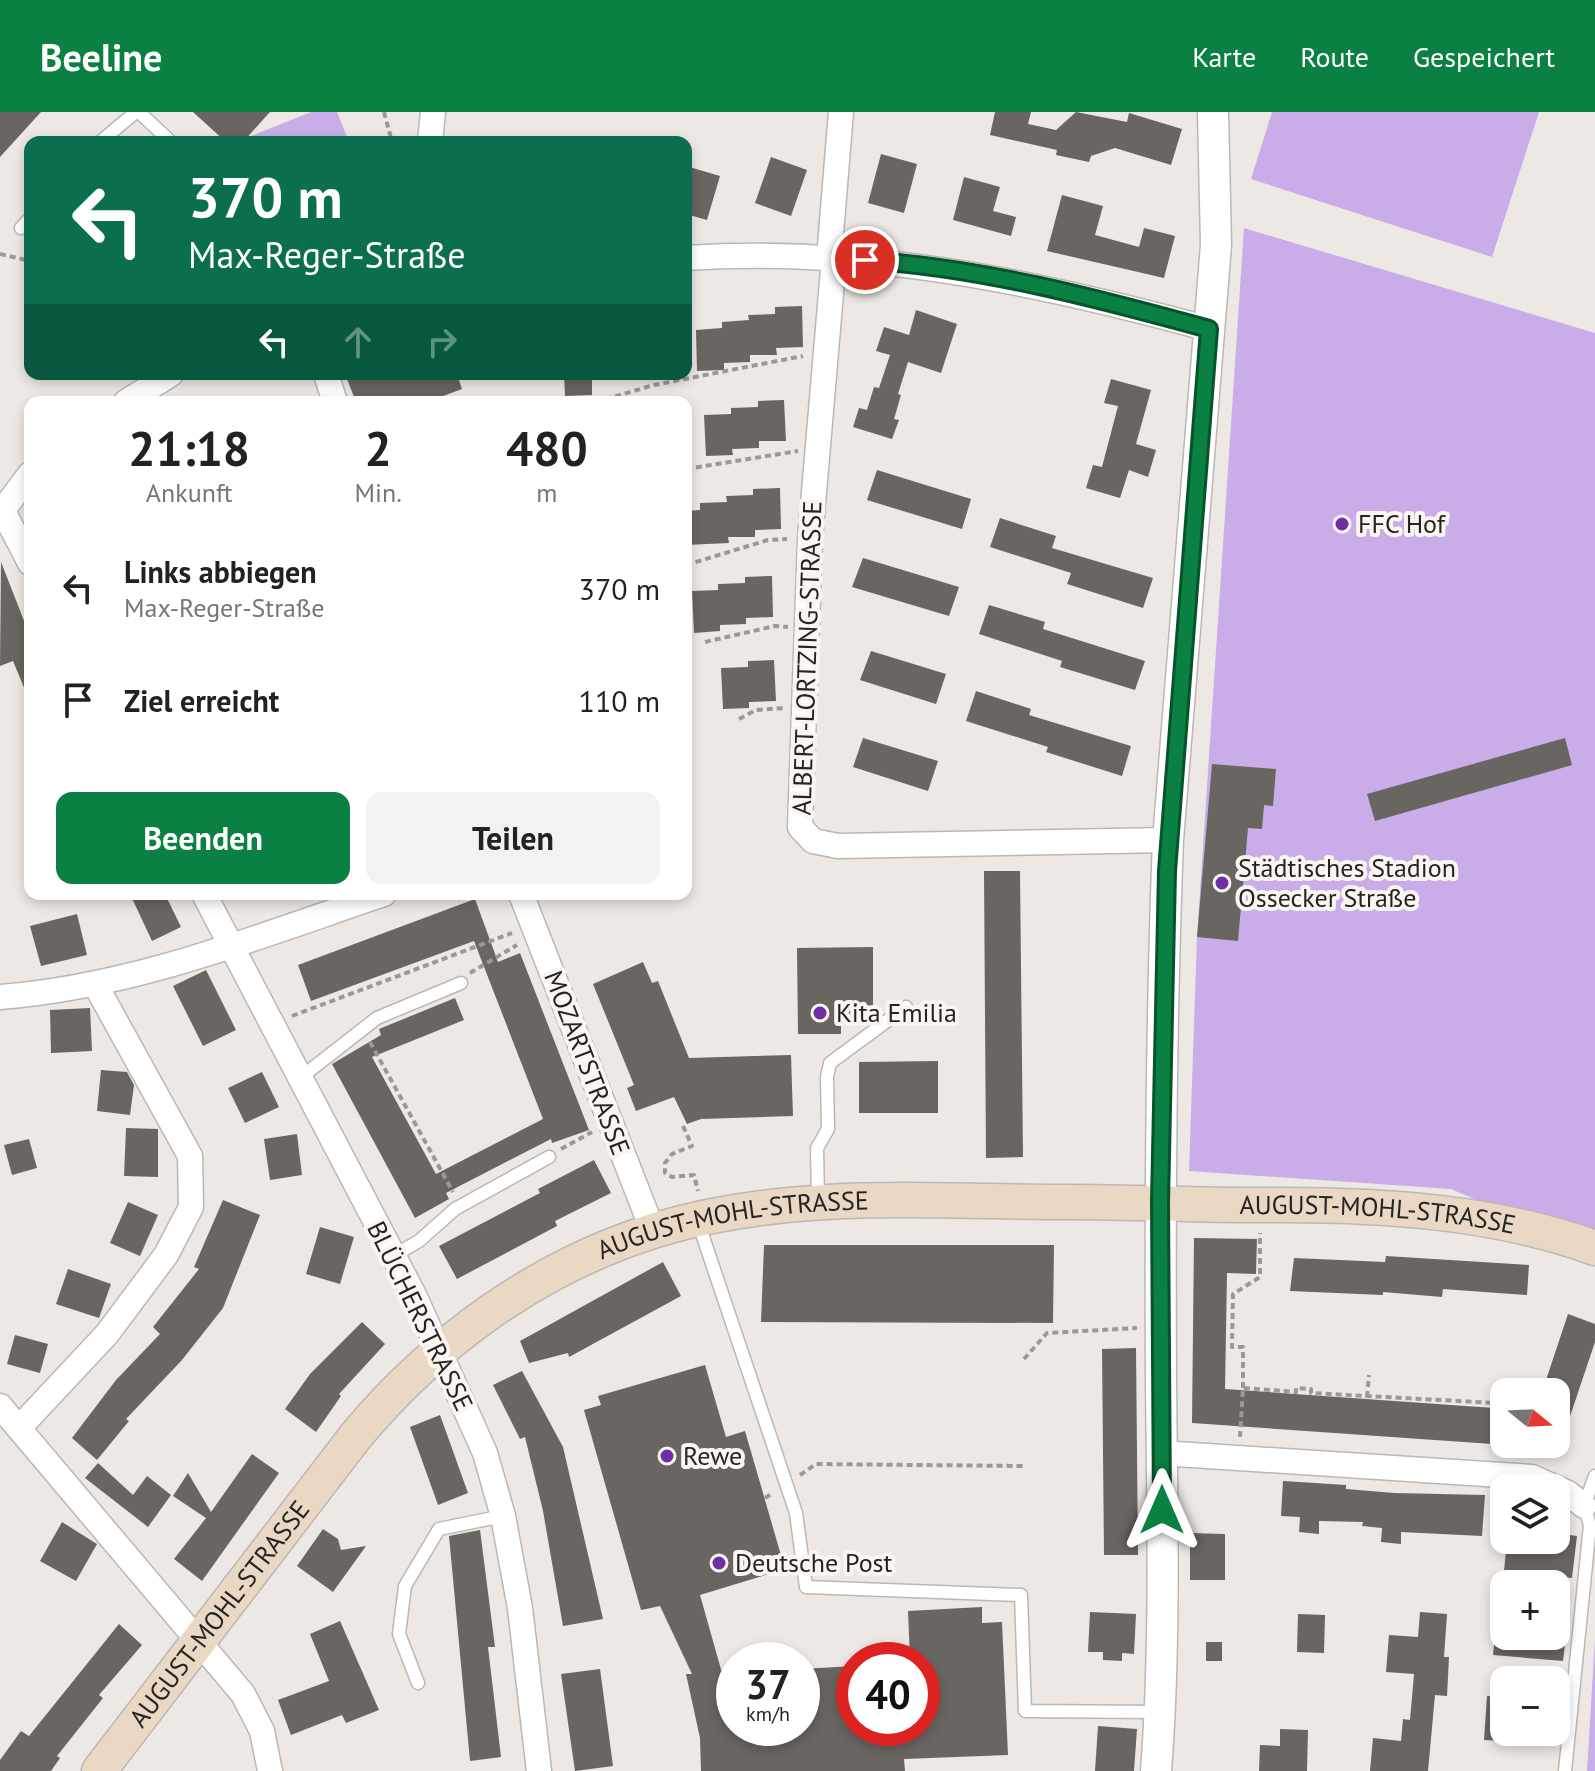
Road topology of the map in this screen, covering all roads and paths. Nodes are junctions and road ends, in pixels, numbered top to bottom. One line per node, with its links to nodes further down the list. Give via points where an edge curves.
1 (138, 112): 6 (lane); 7 (lane)
2 (384, 112): 8 (path)
3 (433, 112): 9 (street)
4 (841, 112): 12 (street, ALBERT-LORTZING-STRASSE)
5 (1213, 112): 14 (street, via 1216,245)
6 (108, 136)
7 (164, 136)
8 (390, 136)
9 (431, 136)
10 (0, 254): 13 (path)
11 (692, 258): 12 (street)
12 (831, 258): 14 (street, via 971,272); 15 (street, ALBERT-LORTZING-STRASSE)
13 (24, 261)
14 (1209, 329): 32 (street)
15 (826, 357): 16 (path, via 794,356); 21 (street, ALBERT-LORTZING-STRASSE)
16 (692, 379)
17 (161, 380): 19 (street)
18 (686, 380): 20 (path)
19 (136, 396)
20 (616, 396)
21 (817, 452): 22 (path); 25 (street, ALBERT-LORTZING-STRASSE)
22 (692, 468)
23 (24, 481): 24 (street)
24 (1, 509): 26 (street)
25 (810, 539): 27 (path, via 768,540); 28 (street, ALBERT-LORTZING-STRASSE)
26 (24, 552)
27 (692, 563)
28 (806, 628): 29 (path, via 775,626); 30 (street, ALBERT-LORTZING-STRASSE)
29 (705, 642)
30 (803, 709): 31 (path, via 756,710); 32 (street, ALBERT-LORTZING-STRASSE, via 800,827 813,841 838,846)
31 (739, 719)
32 (1168, 840): 49 (street)
33 (207, 900): 37 (street, BLÜCHERSTRASSE)
34 (366, 900): 37 (street)
35 (523, 900): 36 (street, MOZARTSTRASSE)
36 (535, 929): 38 (path, via 471,970); 42 (path); 45 (street, MOZARTSTRASSE)
37 (231, 946): 39 (street); 42 (street, BLÜCHERSTRASSE)
38 (461, 983): 43 (lane, via 377,1018)
39 (95, 984): 40 (street); 63 (street, via 190,1156 191,1207 166,1255 107,1334)
40 (0, 997)
41 (906, 1007): 48 (lane, via 830,1063 828,1129 817,1148)
42 (272, 1023): 44 (street, BLÜCHERSTRASSE)
43 (363, 1030): 44 (lane); 51 (path)
44 (300, 1078): 55 (street, BLÜCHERSTRASSE)
45 (611, 1123): 47 (path); 53 (street, MOZARTSTRASSE)
46 (683, 1126): 52 (path, via 692,1146 672,1154 665,1173 694,1175)
47 (549, 1157): 51 (lane)
48 (818, 1200): 49 (main road, AUGUST-MOHL-STRASSE); 52 (main road, AUGUST-MOHL-STRASSE)
49 (1160, 1202): 50 (main road, AUGUST-MOHL-STRASSE); 56 (street)
50 (1260, 1205): 54 (main road, AUGUST-MOHL-STRASSE, via 1440,1213 1537,1229); 60 (path, via 1260,1277 1233,1294 1232,1347 1243,1347)
51 (461, 1206): 55 (lane)
52 (700, 1218): 53 (main road, AUGUST-MOHL-STRASSE); 70 (lane)
53 (653, 1231): 57 (main road, AUGUST-MOHL-STRASSE, via 540,1281)
54 (1595, 1248)
55 (393, 1256): 57 (street, BLÜCHERSTRASSE)
56 (1161, 1327): 58 (path, via 1047,1333); 64 (street)
57 (440, 1350): 74 (street, BLÜCHERSTRASSE, via 485,1453); 75 (main road, AUGUST-MOHL-STRASSE, via 382,1404)
58 (1024, 1359)
59 (1369, 1375): 61 (path)
60 (1243, 1388): 61 (path); 65 (path)
61 (1367, 1397): 67 (path, via 1496,1403)
62 (0, 1406): 63 (street)
63 (19, 1428): 75 (street)
64 (1161, 1453): 65 (street); 77 (street)
65 (1239, 1458): 68 (street)
66 (1023, 1466): 70 (path, via 816,1464)
67 (1490, 1474)
68 (1490, 1475)
69 (1595, 1476): 73 (lane)
70 (785, 1484): 72 (path); 77 (lane, via 796,1513 806,1587 1021,1595 1025,1711)
71 (1570, 1495): 73 (street)
72 (765, 1498)
73 (1584, 1506): 82 (lane, via 1590,1525)
74 (503, 1516): 76 (lane, via 439,1529 405,1586 399,1634); 80 (street, BLÜCHERSTRASSE)
75 (198, 1640): 78 (main road, AUGUST-MOHL-STRASSE); 79 (street, via 253,1712)
76 (418, 1683)
77 (1158, 1712): 81 (street)
78 (99, 1771)
79 (270, 1771)
80 (539, 1771)
81 (1156, 1771)
82 (1565, 1771)

